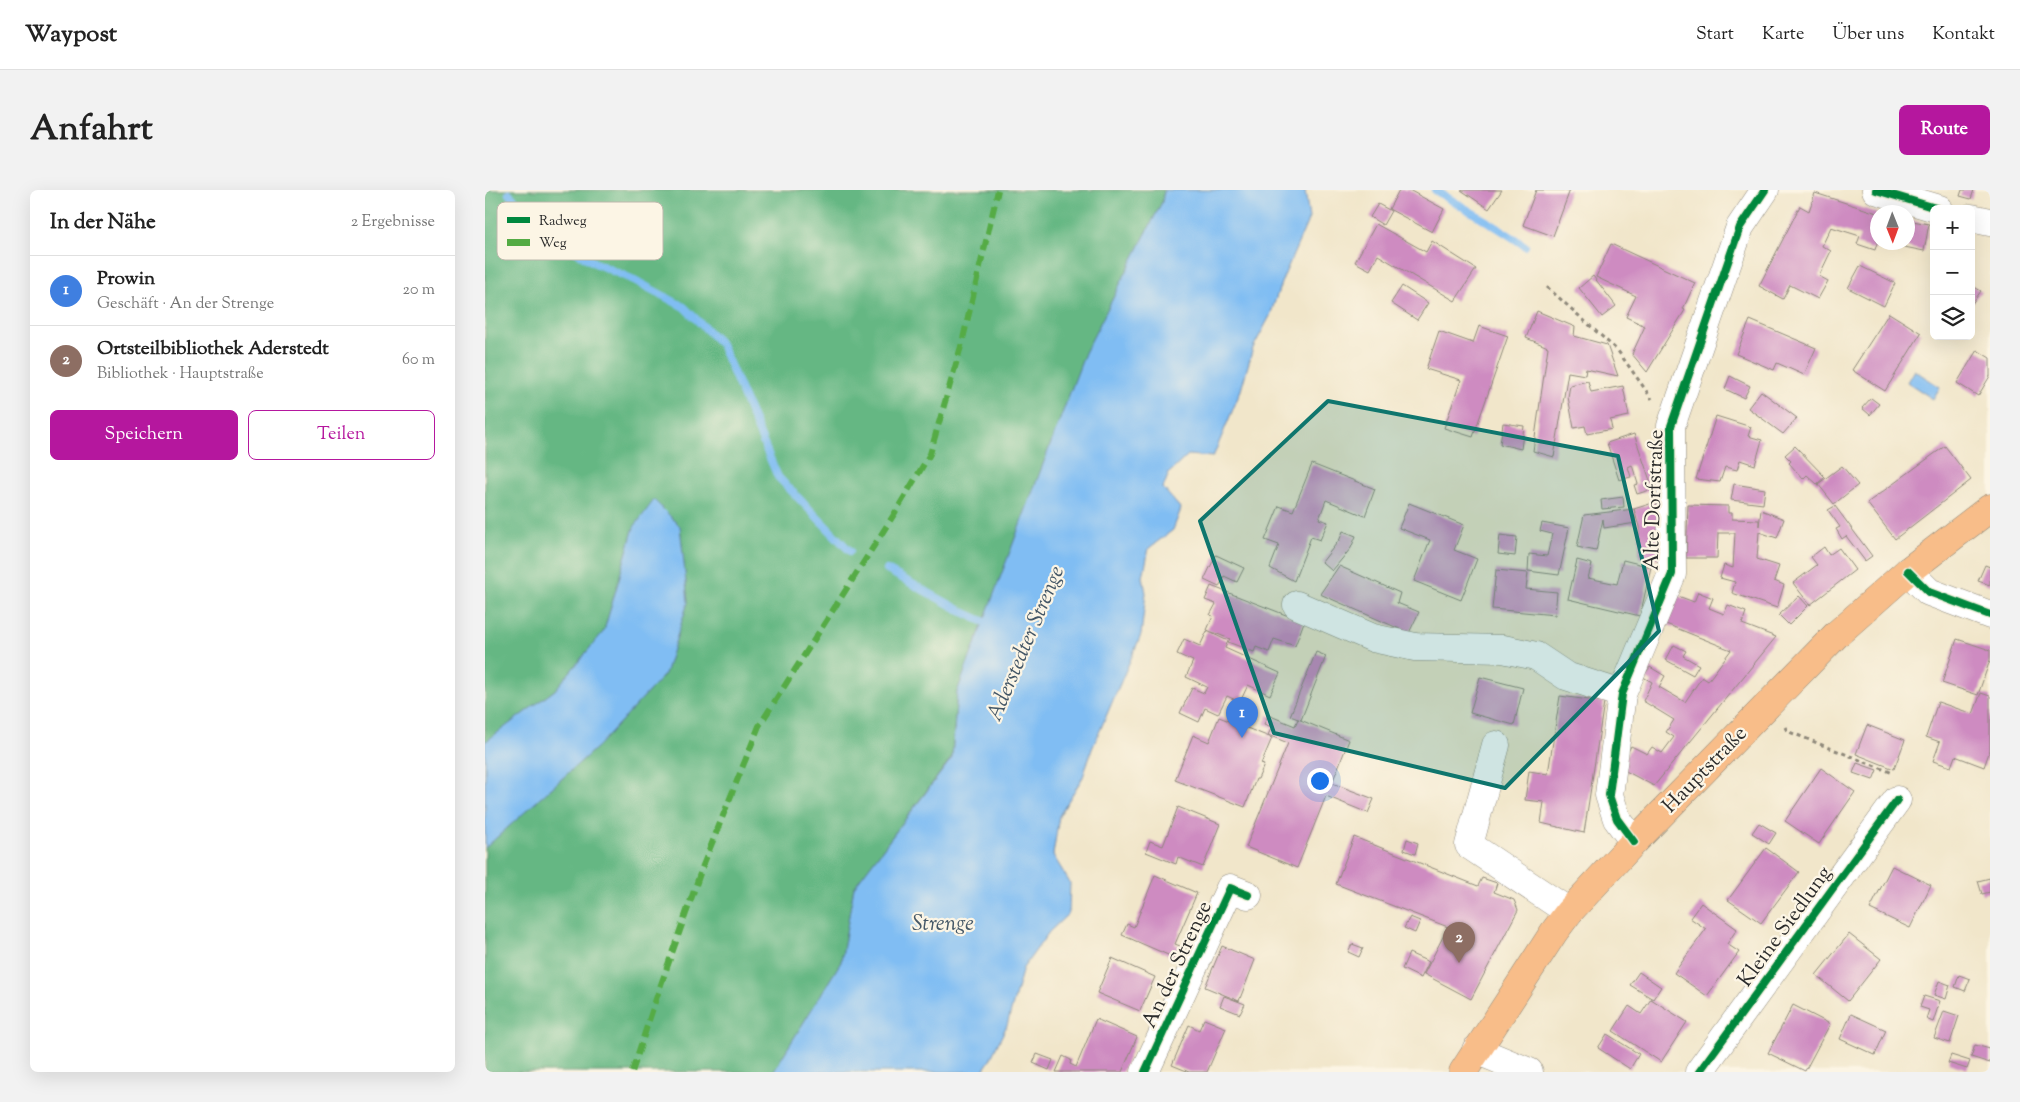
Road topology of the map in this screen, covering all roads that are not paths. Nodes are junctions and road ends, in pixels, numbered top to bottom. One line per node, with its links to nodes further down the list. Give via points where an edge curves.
1 (1765, 190): 10 (street, Alte Dorfstraße, via 1740,227 1671,426 1672,574)
2 (1876, 190): 3 (street)
3 (1930, 206)
4 (1975, 219): 5 (street)
5 (1990, 222)
6 (1990, 508): 7 (main road, Hauptstraße)
7 (1908, 571): 9 (street, via 1929,592); 13 (main road, Hauptstraße, via 1837,634)
8 (1297, 605): 10 (street, via 1373,638 1415,647 1503,649 1536,656 1566,676)
9 (1990, 615)
10 (1622, 694): 13 (street, Alte Dorfstraße, via 1609,795 1617,819)
11 (1496, 745): 15 (street, via 1469,845)
12 (1897, 800): 19 (street, Kleine Siedlung)
13 (1634, 842): 15 (main road, Hauptstraße)
14 (1248, 895): 17 (street, An der Strenge, via 1230,888)
15 (1569, 912): 16 (main road, Hauptstraße)
16 (1469, 1061): 18 (street)
17 (1145, 1072)
18 (1529, 1072)
19 (1699, 1072)

